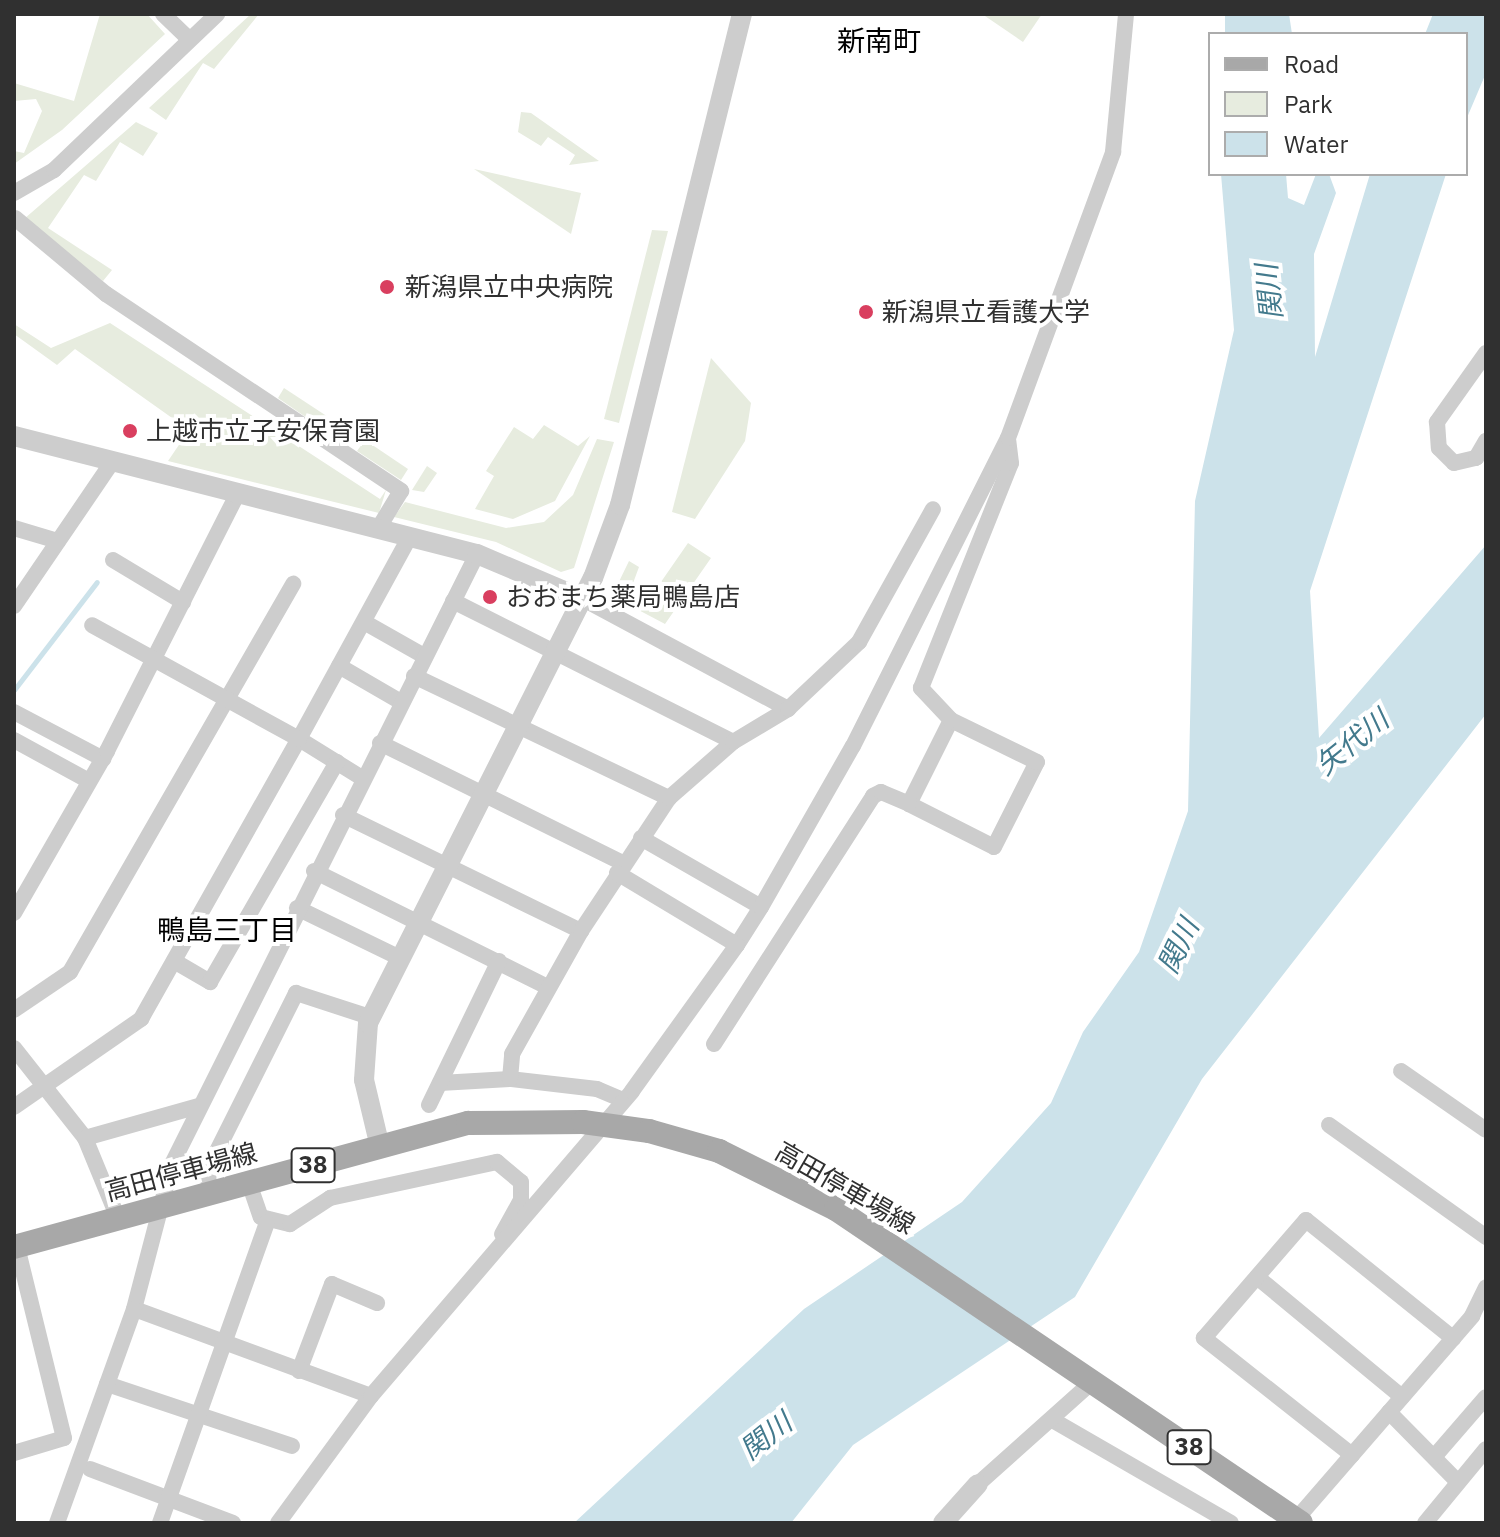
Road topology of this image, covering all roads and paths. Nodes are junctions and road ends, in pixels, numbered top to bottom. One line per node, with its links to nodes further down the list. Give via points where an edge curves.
1 (163, 14): 5 (street)
2 (217, 14): 5 (street)
3 (742, 14): 22 (street, via 620,505)
4 (1126, 14): 10 (street, via 1113,152)
5 (189, 39): 6 (street, via 54,170)
6 (14, 193)
7 (14, 218): 16 (street, via 106,294 401,491)
8 (1486, 353): 11 (street, via 1437,422 1439,448 1454,463 1476,458)
9 (14, 436): 12 (street)
10 (1008, 438): 37 (street, via 1011,463 921,688); 55 (street, via 853,746)
11 (1486, 441)
12 (113, 461): 13 (street); 18 (street)
13 (238, 493): 16 (street); 24 (street)
14 (933, 509): 35 (street, via 859,642)
15 (14, 528): 18 (street)
16 (378, 529): 17 (street)
17 (409, 538): 19 (street); 26 (street)
18 (58, 541): 25 (street)
19 (477, 554): 22 (street); 23 (street)
20 (113, 560): 24 (street)
21 (293, 584): 33 (street)
22 (583, 599): 28 (street); 35 (street)
23 (453, 601): 28 (street); 29 (street)
24 (183, 602): 30 (street)
25 (14, 606)
26 (364, 622): 29 (street); 31 (street)
27 (92, 625): 30 (street)
28 (555, 651): 38 (street); 41 (street)
29 (424, 656): 32 (street)
30 (155, 658): 33 (street); 43 (street)
31 (339, 666): 34 (street); 39 (street)
32 (414, 676): 34 (street); 38 (street)
33 (228, 699): 39 (street); 65 (street, via 70,972)
34 (401, 702): 42 (street)
35 (788, 709): 41 (street)
36 (14, 712): 43 (street)
37 (951, 720): 49 (street); 49 (street, via 1037,762 1030,777 994,847)
38 (520, 722): 47 (street); 48 (street)
39 (299, 739): 44 (street); 62 (street)
40 (14, 740): 46 (street)
41 (733, 742): 48 (street)
42 (380, 743): 45 (street); 47 (street)
43 (103, 759): 46 (street)
44 (337, 762): 45 (street); 62 (street, via 210,982)
45 (362, 778): 50 (street)
46 (89, 781): 57 (street)
47 (484, 794): 52 (street); 53 (street)
48 (669, 798): 51 (street)
49 (909, 804): 67 (street, via 881,792 873,796)
50 (343, 815): 52 (street); 54 (street)
51 (641, 838): 53 (street); 55 (street)
52 (447, 867): 58 (street); 59 (street)
53 (620, 868): 59 (street); 60 (street)
54 (314, 871): 56 (street); 58 (street)
55 (761, 907): 60 (street)
56 (297, 908): 61 (street); 75 (street)
57 (14, 913)
58 (421, 920): 61 (street); 63 (street)
59 (581, 931): 64 (street)
60 (737, 945): 73 (street)
61 (400, 958): 66 (street)
62 (174, 961): 72 (street, via 141,1019)
63 (499, 961): 64 (street); 71 (street)
64 (548, 987): 70 (street, via 512,1054)
65 (14, 1010)
66 (370, 1017): 81 (street, via 362,1059); 83 (street, via 296,993 208,1169)
67 (714, 1044)
68 (14, 1048): 72 (street)
69 (1401, 1071): 79 (street)
70 (510, 1079): 71 (street); 73 (street, via 597,1089)
71 (440, 1083): 74 (street)
72 (44, 1085): 76 (street); 80 (street)
73 (623, 1100): 77 (street)
74 (429, 1105)
75 (199, 1106): 80 (street); 84 (street, via 172,1164)
76 (14, 1107)
77 (610, 1124): 81 (main road, 高田停車場線 / 38, via 468,1123); 89 (street); 97 (main road, 高田停車場線 / 38, via 719,1151 806,1192)
78 (1329, 1125): 87 (street)
79 (1486, 1130)
80 (85, 1138): 85 (street)
81 (380, 1147): 82 (main road, 高田停車場線 / 38)
82 (249, 1183): 83 (main road, 高田停車場線 / 38); 86 (street)
83 (209, 1194): 84 (main road, 高田停車場線 / 38)
84 (164, 1208): 85 (main road, 高田停車場線 / 38); 93 (street)
85 (118, 1218): 88 (main road, 高田停車場線 / 38)
86 (267, 1222): 89 (street, via 290,1224 319,1202 399,1178 497,1162 518,1175 522,1192); 95 (street)
87 (1486, 1237)
88 (16, 1247): 106 (street, via 64,1438)
89 (500, 1250): 99 (street)
90 (1257, 1277): 94 (street, via 1306,1220); 100 (street); 108 (street, via 1204,1338)
91 (1486, 1287): 94 (street)
92 (377, 1303): 96 (street, via 332,1284)
93 (134, 1309): 95 (street); 98 (street)
94 (1453, 1338): 100 (street)
95 (225, 1345): 96 (street); 103 (street)
96 (299, 1371): 99 (street)
97 (1084, 1377): 104 (street); 114 (main road, 高田停車場線 / 38)
98 (107, 1384): 103 (street); 115 (street)
99 (371, 1396): 118 (street)
100 (1402, 1397): 102 (street)
101 (1486, 1397): 109 (street)
102 (1389, 1412): 108 (street); 109 (street)
103 (198, 1416): 105 (street); 113 (street)
104 (1056, 1422): 112 (street); 120 (street)
105 (292, 1446)
106 (14, 1453)
107 (1485, 1453): 111 (street)
108 (1352, 1455): 114 (street)
109 (1434, 1457): 111 (street)
110 (90, 1469): 113 (street)
111 (1458, 1482): 121 (street)
112 (978, 1484): 119 (street)
113 (169, 1495): 116 (street); 117 (street)
114 (1297, 1522)
115 (57, 1523)
116 (160, 1523)
117 (233, 1523)
118 (278, 1523)
119 (943, 1523)
120 (1231, 1523)
121 (1425, 1523)

